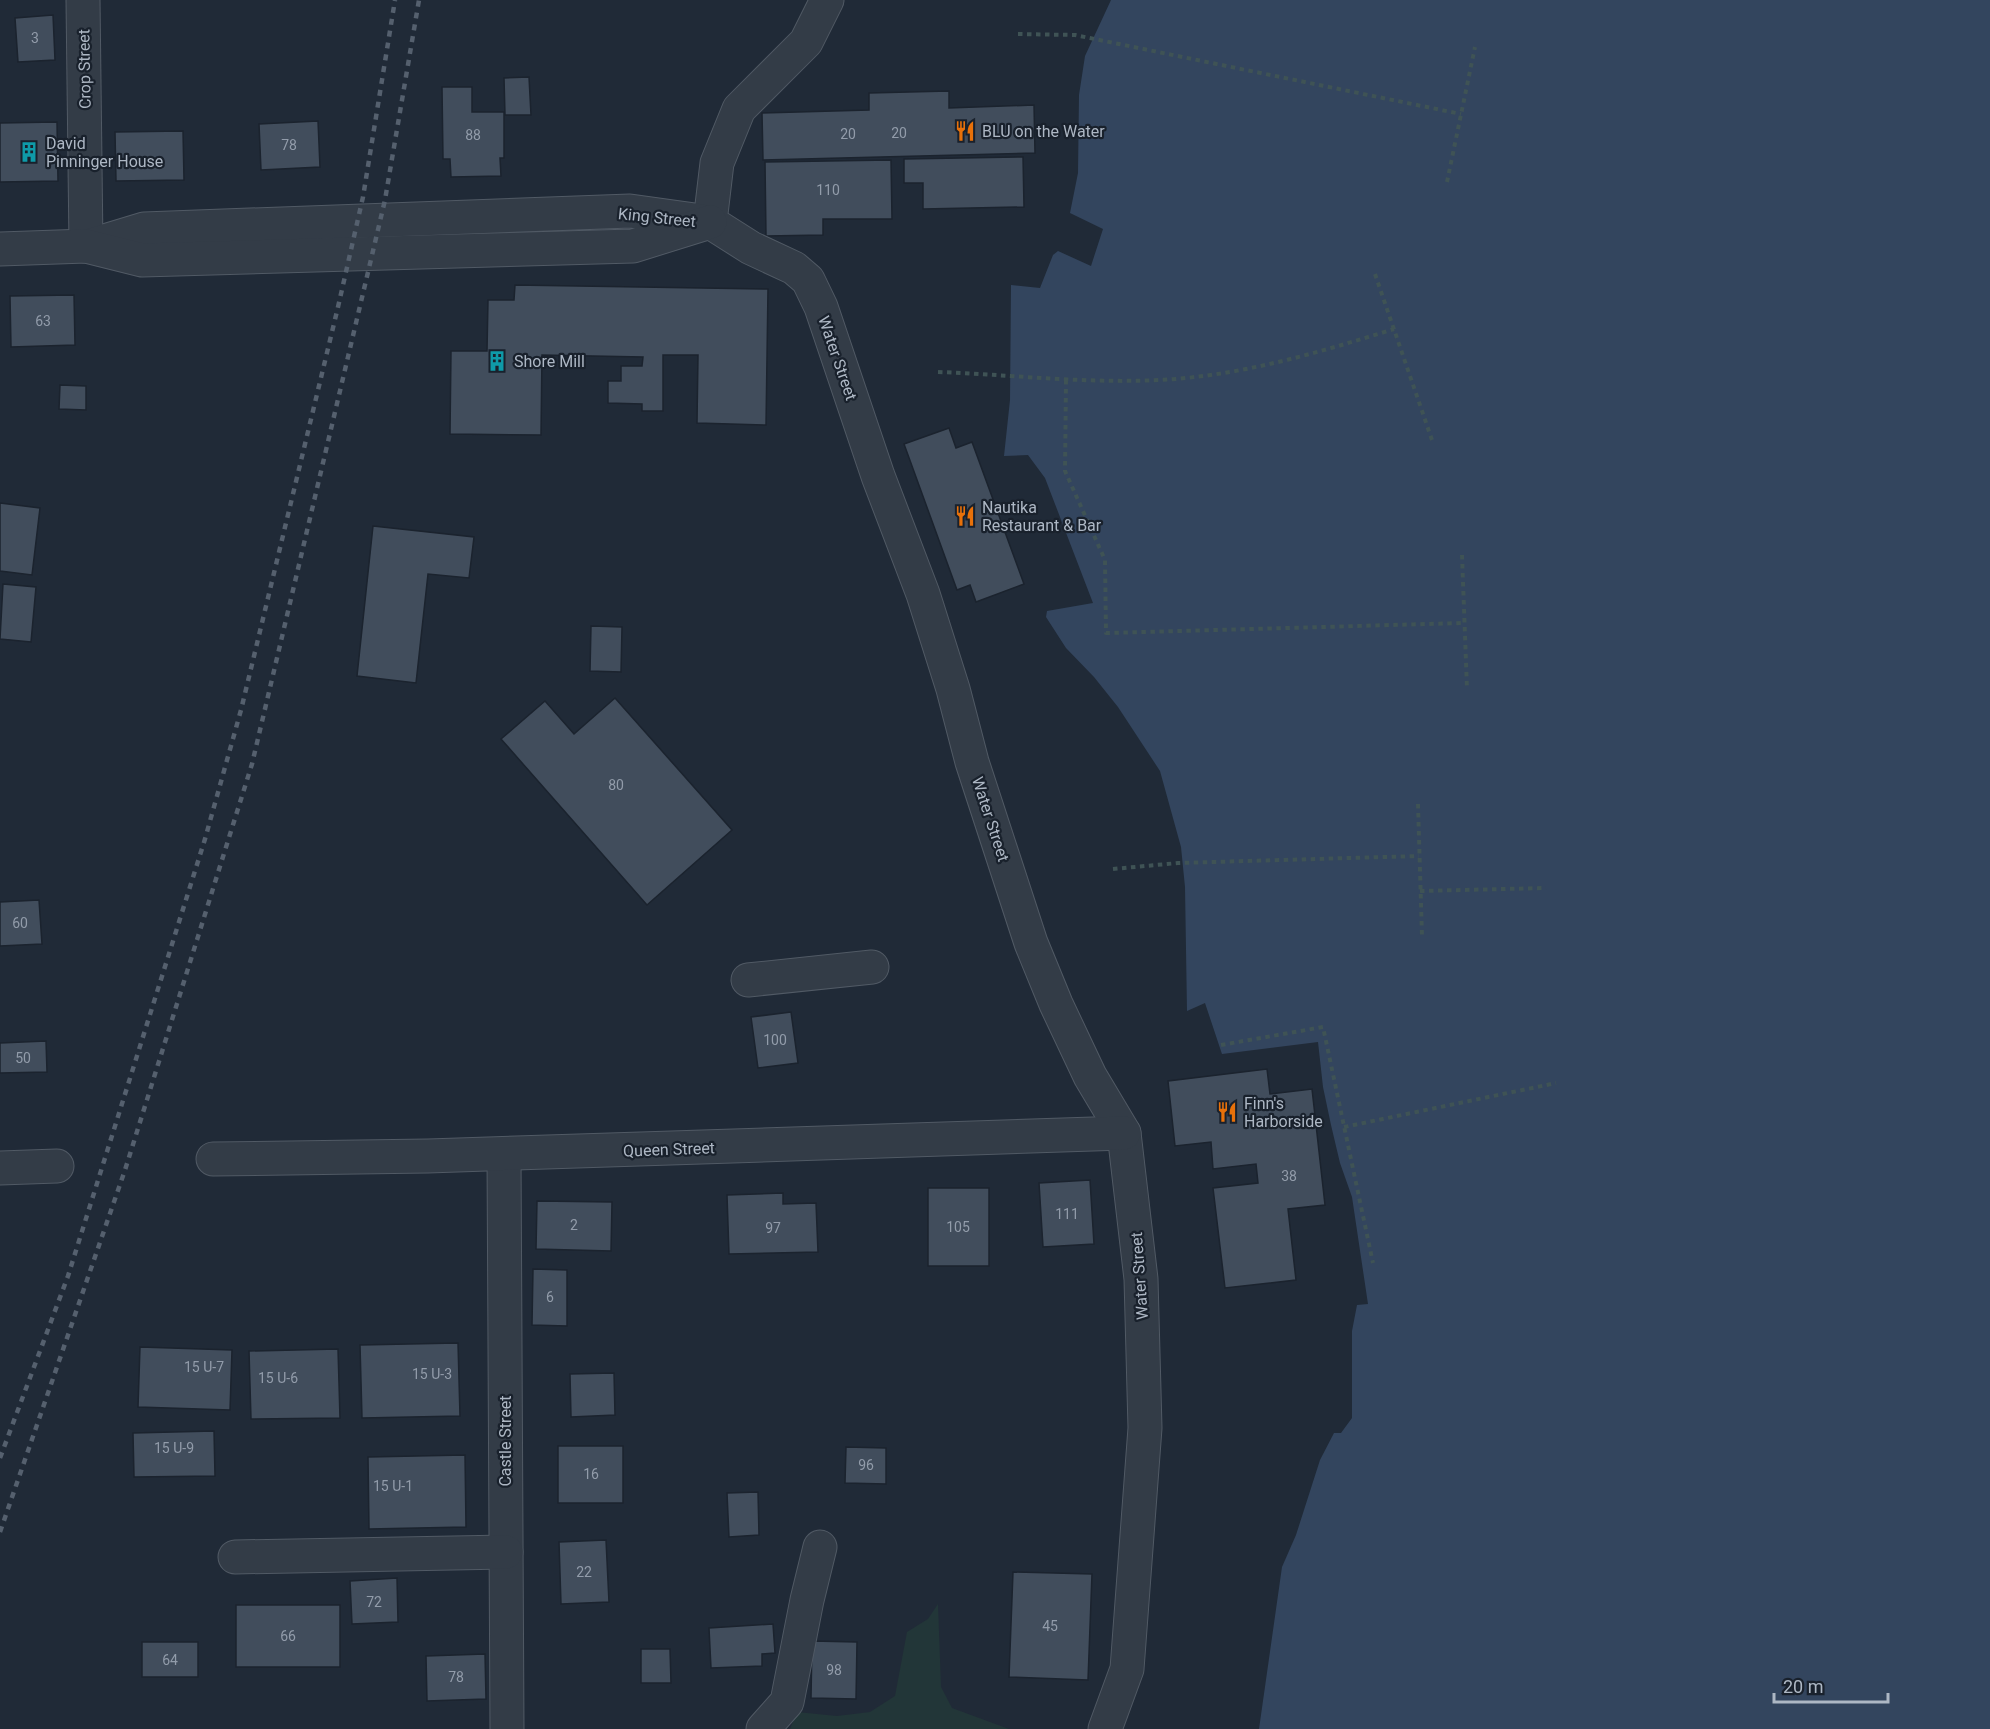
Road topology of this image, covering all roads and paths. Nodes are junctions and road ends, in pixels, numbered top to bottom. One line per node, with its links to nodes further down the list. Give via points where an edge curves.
1 (83, 0): 8 (street, Crop Street)
2 (827, 0): 7 (street, via 806,42 739,109 717,163)
3 (1018, 33): 5 (path, via 1075,35)
4 (1475, 47): 5 (path)
5 (1461, 114): 6 (path)
6 (1447, 182)
7 (710, 222): 8 (street, King Street, via 630,211 144,229); 29 (street, Water Street, via 751,248 794,268 808,280 821,307 923,594 1031,943 1090,1076)
8 (86, 246): 9 (street, King Street)
9 (0, 249)
10 (1375, 274): 11 (path)
11 (1394, 329): 13 (path, via 1313,355 1222,374 1174,379); 14 (path)
12 (938, 372): 13 (path)
13 (1066, 380): 16 (path, via 1065,471 1105,560 1106,633)
14 (1433, 443)
15 (1462, 555): 16 (path)
16 (1465, 622): 17 (path)
17 (1467, 689)
18 (1418, 804): 19 (path)
19 (1419, 856): 20 (path, via 1178,862); 22 (path)
20 (1113, 870)
21 (1546, 888): 22 (path)
22 (1420, 891): 23 (path)
23 (1422, 936)
24 (872, 966): 25 (street)
25 (748, 980)
26 (1221, 1045): 28 (path, via 1323,1027)
27 (1556, 1083): 28 (path)
28 (1344, 1127): 34 (path)
29 (1124, 1133): 30 (street, Queen Street); 40 (street, Water Street, via 1141,1279 1145,1428 1127,1669)
30 (504, 1154): 31 (street, Queen Street); 36 (street, Castle Street)
31 (213, 1159)
32 (57, 1166): 33 (street)
33 (0, 1168)
34 (1373, 1263)
35 (820, 1547): 39 (street, via 787,1702)
36 (506, 1552): 37 (street); 38 (street, Castle Street)
37 (235, 1557)
38 (507, 1729)
39 (763, 1729)
40 (1105, 1729)

